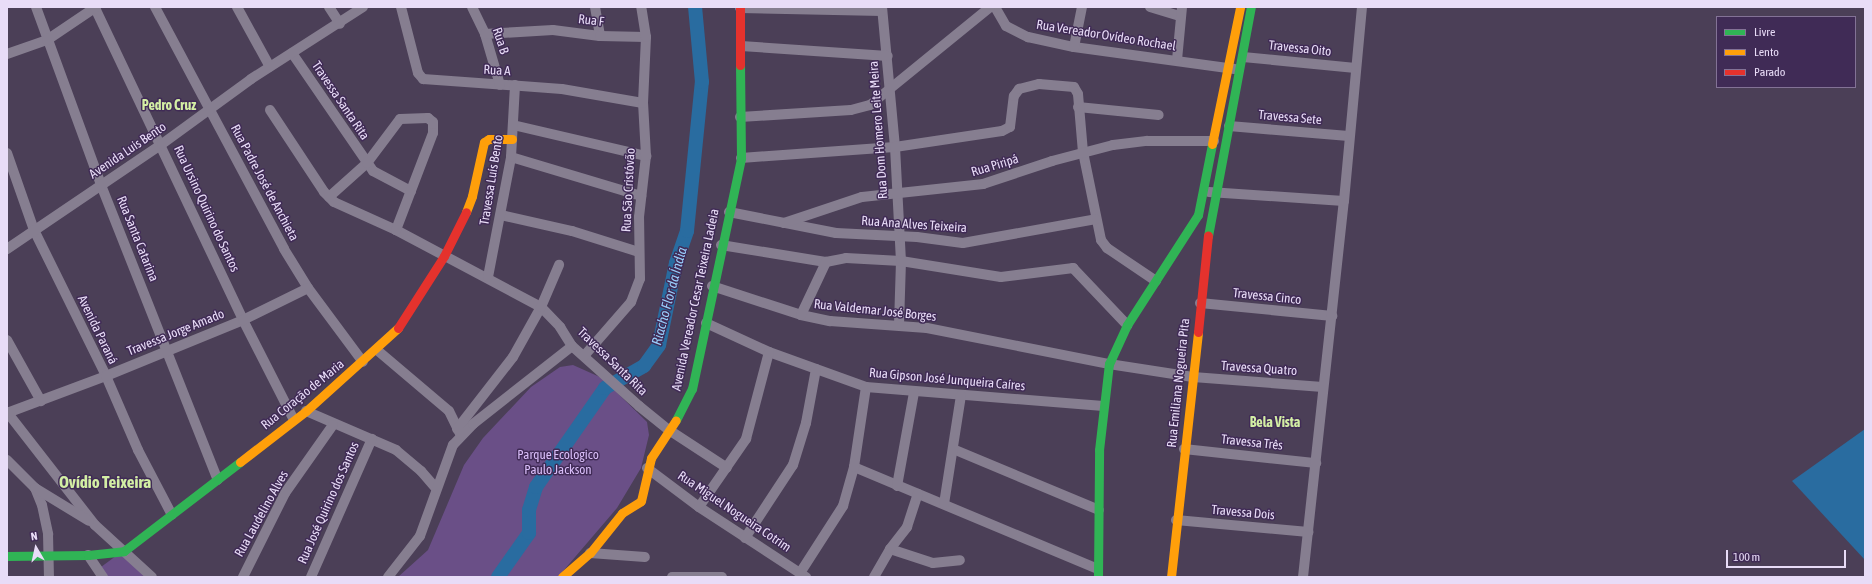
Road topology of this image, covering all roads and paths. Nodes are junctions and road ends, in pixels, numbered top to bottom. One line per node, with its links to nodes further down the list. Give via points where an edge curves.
1 (36, 7): 25 (street, Rua Santa Catarina)
2 (96, 7): 25 (street); 51 (street, Rua Ursino Quirino do Santos)
3 (155, 7): 42 (street, Rua Padre José de Anchieta)
4 (236, 7): 33 (street)
5 (330, 7): 21 (street)
6 (363, 7): 21 (street, Avenida Luis Bento)
7 (401, 7): 37 (street, Rua A, via 421,78)
8 (472, 7): 22 (street, Rua B)
9 (595, 7): 23 (street)
10 (641, 7): 24 (street, Rua São Cristóvão)
11 (740, 7): 19 (street); 26 (street, Avenida Vereador Cesar Teixeira Ladeia)
12 (990, 7): 39 (street)
13 (995, 7): 27 (street, Rua Vereador Ovídeo Rochael, via 1000,21 1018,35)
14 (1082, 7): 27 (street)
15 (1150, 7): 20 (street)
16 (1240, 7): 34 (street)
17 (1251, 7): 31 (street, Rua Emiliana Nogueira Pita)
18 (1362, 7): 35 (street)
19 (882, 9): 30 (street, Rua Dom Homero Leite Meira)
20 (1181, 12): 32 (street)
21 (340, 24): 28 (street, Avenida Luis Bento)
22 (485, 34): 23 (street, Rua F, via 553,30); 37 (street, Rua B)
23 (600, 36): 24 (street, Rua F)
24 (646, 37): 40 (street, Rua São Cristóvão)
25 (47, 40): 29 (street); 59 (street, Rua Santa Catarina)
26 (741, 46): 30 (street); 45 (street, Avenida Vereador Cesar Teixeira Ladeia)
27 (1074, 47): 32 (street, Rua Vereador Ovídeo Rochael)
28 (292, 53): 33 (street, Avenida Luis Bento); 58 (street, Travessa Santa Rita)
29 (7, 54)
30 (888, 56): 39 (street, Rua Dom Homero Leite Meira)
31 (1243, 56): 35 (street, Travessa Oito); 36 (street, Rua Emiliana Nogueira Pita)
32 (1177, 60): 34 (street, Rua Vereador Ovídeo Rochael)
33 (270, 67): 42 (street, Avenida Luis Bento)
34 (1228, 68): 36 (street, Rua Vereador Ovídeo Rochael); 50 (street)
35 (1355, 68): 48 (street)
36 (1241, 70): 47 (street, Rua Emiliana Nogueira Pita)
37 (500, 85): 38 (street, Rua A)
38 (515, 85): 40 (street, Rua A, via 575,90); 46 (street, Travessa Luís Bento)
39 (891, 88): 45 (street, via 870,104 851,110); 52 (street, Rua Dom Homero Leite Meira)
40 (643, 103): 55 (street, Rua São Cristóvão)
41 (1078, 107): 44 (street); 52 (street, via 1077,91 1072,87 1039,84 1019,89 1014,96 1011,124 1007,130); 53 (street)
42 (209, 108): 51 (street, Avenida Luis Bento); 85 (street, Rua Padre José de Anchieta)
43 (270, 110): 65 (street, Travessa Santa Rita)
44 (1159, 115)
45 (740, 117): 57 (street, Avenida Vereador Cesar Teixeira Ladeia)
46 (513, 125): 49 (street, Travessa Luís Bento); 55 (street)
47 (1229, 126): 48 (street, Travessa Sete); 62 (street, Rua Emiliana Nogueira Pita)
48 (1349, 136): 66 (street)
49 (512, 139): 56 (street, Travessa Luís Bento); 78 (street, Rua Coração de Maria, via 490,139 484,142 470,203)
50 (1214, 140): 53 (street, Rua Piripá, via 1136,141); 61 (street)
51 (162, 144): 59 (street, Avenida Luis Bento); 90 (street, Rua Ursino Quirino do Santos)
52 (895, 147): 57 (street); 63 (street, Rua Dom Homero Leite Meira)
53 (1083, 152): 63 (street, Rua Piripá, via 971,187); 69 (street)
54 (7, 153): 72 (street, Avenida Paraná)
55 (646, 156): 64 (street, Rua São Cristóvão)
56 (510, 157): 64 (street); 68 (street, Travessa Luís Bento)
57 (741, 158): 67 (street, Avenida Vereador Cesar Teixeira Ladeia)
58 (367, 163): 60 (street, Travessa Santa Rita, via 373,171); 60 (street, Travessa Santa Rita, via 400,119 428,118 433,122 433,133); 65 (street, Travessa Santa Rita)
59 (101, 185): 72 (street, Avenida Luis Bento); 97 (street, Rua Santa Catarina)
60 (411, 191): 73 (street, Travessa Santa Rita)
61 (1205, 191): 62 (street); 70 (street)
62 (1216, 192): 66 (street); 70 (street); 86 (street, Rua Emiliana Nogueira Pita)
63 (897, 194): 71 (street, Rua Piripá, via 856,199); 74 (street, Rua Dom Homero Leite Meira)
64 (641, 196): 77 (street, Rua São Cristóvão)
65 (329, 197): 73 (street, Travessa Santa Rita, via 349,210)
66 (1344, 202): 89 (street)
67 (729, 212): 71 (street, Rua Ana Alves Teixeira); 75 (street, Avenida Vereador Cesar Teixeira Ladeia)
68 (501, 214): 77 (street, via 572,231); 82 (street, Travessa Luís Bento)
69 (1096, 219): 74 (street, Rua Ana Alves Teixeira, via 971,243); 83 (street, via 1101,240 1107,248)
70 (1195, 222): 83 (street)
71 (784, 223): 74 (street, Rua Ana Alves Teixeira, via 836,233)
72 (34, 230): 76 (street, Avenida Luis Bento); 103 (street, Avenida Paraná)
73 (396, 230): 78 (street, Travessa Santa Rita)
74 (899, 236): 79 (street, Rua Dom Homero Leite Meira)
75 (721, 245): 80 (street); 84 (street, Avenida Vereador Cesar Teixeira Ladeia)
76 (7, 249)
77 (640, 252): 99 (street, Rua São Cristóvão, via 640,279 635,295)
78 (444, 256): 82 (street, Travessa Santa Rita); 96 (street, Rua Coração de Maria, via 404,321)
79 (901, 261): 80 (street, via 846,258); 92 (street, Rua Dom Homero Leite Meira); 93 (street, via 1001,277 1073,268)
80 (826, 262): 88 (street)
81 (559, 265): 87 (street)
82 (488, 277): 87 (street, Travessa Santa Rita)
83 (1156, 281): 93 (street)
84 (712, 286): 88 (street, Rua Valdemar José Borges); 91 (street, Avenida Vereador Cesar Teixeira Ladeia)
85 (308, 288): 90 (street, Travessa Jorge Amado); 100 (street, Rua Padre José de Anchieta)
86 (1200, 303): 89 (street, Travessa Cinco); 104 (street, Rua Emiliana Nogueira Pita)
87 (541, 307): 95 (street, Travessa Santa Rita, via 560,327); 116 (street, via 514,357)
88 (801, 315): 92 (street, Rua Valdemar José Borges, via 830,321)
89 (1332, 316): 106 (street)
90 (243, 320): 97 (street, Travessa Jorge Amado); 113 (street, Rua Ursino Quirino do Santos)
91 (706, 323): 98 (street, Rua Gipson José Junqueira Caíres); 115 (street, Avenida Vereador Cesar Teixeira Ladeia, via 692,389)
92 (898, 324): 101 (street, Rua Valdemar José Borges)
93 (1127, 325): 101 (street)
94 (7, 340): 109 (street)
95 (572, 346): 99 (street, Travessa Santa Rita); 116 (street)
96 (377, 350): 100 (street, Rua Coração de Maria); 116 (street, via 444,406)
97 (167, 351): 103 (street, Travessa Jorge Amado); 125 (street, Rua Santa Catarina)
98 (769, 352): 102 (street, Rua Gipson José Junqueira Caíres); 124 (street, via 746,439)
99 (584, 356): 115 (street, Travessa Santa Rita)
100 (363, 362): 111 (street, Rua Coração de Maria)
101 (1109, 364): 104 (street, Rua Valdemar José Borges); 110 (street)
102 (816, 369): 105 (street, Rua Gipson José Junqueira Caíres); 137 (street, via 806,423 793,465)
103 (106, 376): 109 (street, Travessa Jorge Amado); 133 (street, Avenida Paraná, via 138,450)
104 (1193, 378): 106 (street, Travessa Quatro); 119 (street, Rua Emiliana Nogueira Pita)
105 (866, 387): 107 (street, Rua Gipson José Junqueira Caíres); 122 (street)
106 (1323, 387): 121 (street)
107 (914, 392): 108 (street, Rua Gipson José Junqueira Caíres); 126 (street)
108 (961, 395): 110 (street, Rua Gipson José Junqueira Caíres); 118 (street)
109 (41, 401): 112 (street, Travessa Jorge Amado)
110 (1103, 406): 132 (street, via 1099,450)
111 (306, 411): 113 (street, Rua Coração de Maria); 114 (street)
112 (7, 412): 135 (street)
113 (294, 420): 125 (street, Rua Coração de Maria)
114 (333, 425): 117 (street); 151 (street, Rua Laudelino Alves, via 285,493)
115 (669, 430): 123 (street, Avenida Vereador Cesar Teixeira Ladeia); 124 (street, Travessa Santa Rita)
116 (459, 432): 128 (street, via 447,455)
117 (372, 439): 128 (street, via 407,458); 152 (street, Rua José Quirino dos Santos)
118 (953, 449): 130 (street); 132 (street)
119 (1184, 449): 121 (street, Travessa Três); 134 (street, Rua Emiliana Nogueira Pita)
120 (7, 460): 127 (street)
121 (1316, 463): 136 (street)
122 (854, 467): 126 (street); 147 (street, via 838,517)
123 (647, 468): 131 (street, Rua Miguel Nogueira Cotrim); 140 (street, Avenida Vereador Cesar Teixeira Ladeia, via 641,501 622,513)
124 (726, 468): 131 (street)
125 (218, 480): 133 (street, Rua Coração de Maria)
126 (897, 486): 129 (street)
127 (35, 488): 135 (street); 143 (street, via 46,520)
128 (436, 488): 153 (street, via 420,536)
129 (918, 494): 130 (street); 138 (street, via 910,522)
130 (944, 504): 146 (street)
131 (699, 507): 137 (street, Rua Miguel Nogueira Cotrim)
132 (1099, 510): 146 (street)
133 (172, 515): 139 (street, Rua Coração de Maria)
134 (1176, 520): 136 (street, Travessa Dois); 158 (street, Rua Emiliana Nogueira Pita)
135 (95, 525): 139 (street)
136 (1308, 532): 159 (street)
137 (745, 538): 147 (street, Rua Miguel Nogueira Cotrim)
138 (890, 549): 145 (street, via 933,563); 157 (street)
139 (124, 551): 141 (street); 150 (street)
140 (590, 553): 144 (street); 154 (street, Avenida Vereador Cesar Teixeira Ladeia)
141 (88, 555): 143 (street); 149 (street)
142 (7, 556): 143 (street)
143 (49, 556): 148 (street)
144 (645, 557)
145 (960, 560)
146 (1097, 574)
147 (803, 575)
148 (49, 577)
149 (103, 577)
150 (152, 577)
151 (243, 577)
152 (311, 577)
153 (388, 577)
154 (562, 577)
155 (672, 577): 156 (street)
156 (722, 577)
157 (874, 577)
158 (1171, 577)
159 (1303, 577)

